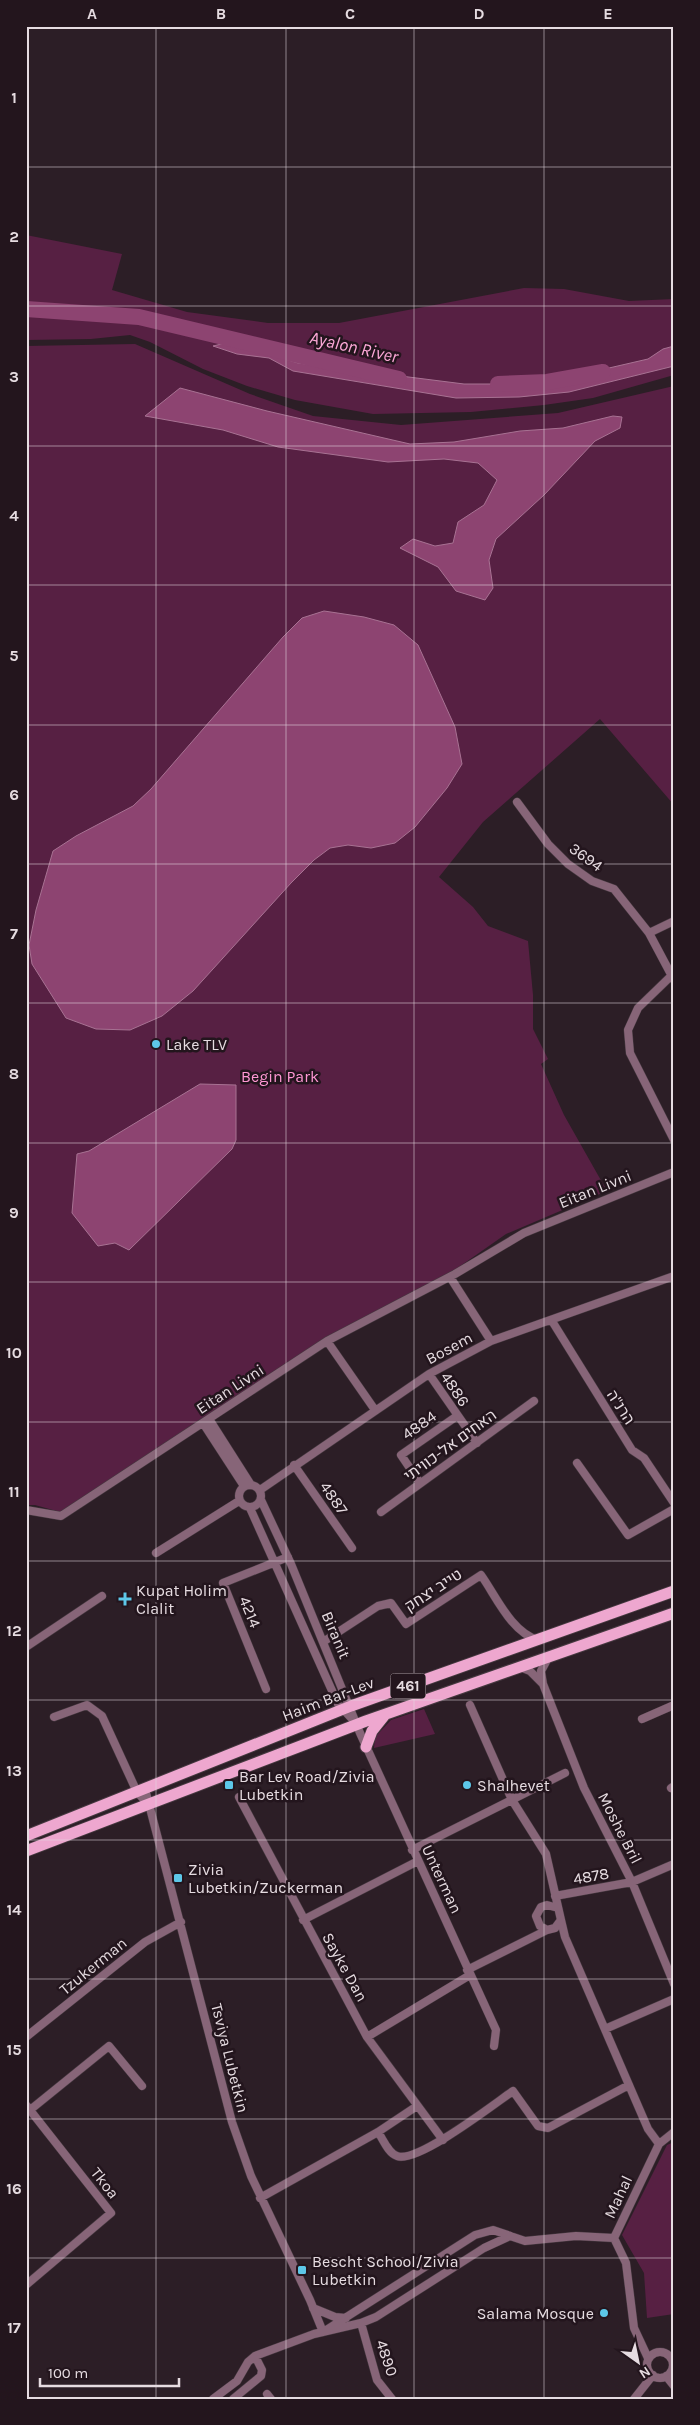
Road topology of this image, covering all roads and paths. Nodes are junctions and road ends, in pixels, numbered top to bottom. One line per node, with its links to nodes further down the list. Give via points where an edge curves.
1 (517, 802): 3 (street, 3694, via 548,844 568,864 592,881 614,889)
2 (674, 921): 3 (street)
3 (649, 933): 4 (street, 3694)
4 (672, 978): 5 (street, via 638,1008 628,1030 630,1053)
5 (674, 1140)
6 (674, 1172): 8 (street, Eitan Livni, via 524,1233)
7 (674, 1276): 9 (street, Bosem)
8 (450, 1277): 10 (street, Eitan Livni); 11 (street)
9 (552, 1321): 11 (street, Bosem); 25 (street, הרנ"ה, via 632,1450 644,1458)
10 (327, 1341): 14 (street); 16 (street, Eitan Livni)
11 (492, 1341): 12 (street, Bosem)
12 (429, 1374): 14 (street, Bosem); 15 (street, 4886)
13 (534, 1401): 17 (street, האחים אל-כוויתי)
14 (375, 1410): 19 (street, Bosem)
15 (457, 1416): 17 (street, 4886); 20 (street, 4884, via 401,1455)
16 (206, 1421): 21 (street); 28 (street, Eitan Livni, via 61,1516)
17 (477, 1443): 20 (street, האחים אל-כוויתי)
18 (577, 1463): 27 (street, via 628,1535)
19 (294, 1465): 22 (street, Bosem); 30 (street, 4887)
20 (420, 1483): 29 (street, האחים אל-כוויתי)
21 (247, 1486): 22 (street); 23 (street, via 240,1491)
22 (260, 1490): 24 (street)
23 (239, 1500): 26 (street); 31 (street)
24 (260, 1500): 26 (street); 32 (street, Biranit)
25 (674, 1503)
26 (250, 1508): 33 (street, Biranit)
27 (674, 1509)
28 (26, 1510)
29 (381, 1512)
30 (352, 1548)
31 (156, 1553)
32 (288, 1557): 33 (street, 4214); 39 (street, Biranit)
33 (276, 1563): 45 (street, 4214, via 223,1583); 48 (street, Biranit)
34 (674, 1592): 38 (main road, Haim Bar-Lev / 461)
35 (102, 1596): 40 (street)
36 (674, 1613): 42 (main road, Haim Bar-Lev / 461)
37 (518, 1629): 38 (street, טייב יצחק); 39 (street, טייב יצחק, via 481,1575 406,1624 391,1603 378,1606); 41 (street)
38 (538, 1640): 41 (main road, Haim Bar-Lev / 461)
39 (323, 1642): 48 (street, Biranit)
40 (26, 1648)
41 (515, 1648): 48 (main road, Haim Bar-Lev / 461)
42 (552, 1655): 43 (main road, Haim Bar-Lev / 461); 44 (street, via 542,1667)
43 (520, 1667): 44 (street, via 534,1674); 49 (main road, Haim Bar-Lev / 461)
44 (543, 1684): 64 (street, Moshe Bril, via 584,1788)
45 (266, 1689)
46 (470, 1705): 57 (street)
47 (674, 1705): 51 (street)
48 (347, 1708): 52 (street, Biranit); 55 (main road, Haim Bar-Lev / 461)
49 (386, 1714): 52 (main road, Haim Bar-Lev / 461); 53 (main road, via 372,1731)
50 (54, 1717): 55 (street, Tsviya Lubetkin, via 87,1706 102,1716)
51 (642, 1719)
52 (357, 1724): 53 (street, Unterman); 58 (main road, Haim Bar-Lev / 461)
53 (366, 1747): 60 (street, Unterman)
54 (565, 1773): 57 (street)
55 (141, 1790): 58 (street, Tsviya Lubetkin); 59 (main road, Haim Bar-Lev / 461)
56 (239, 1797): 67 (street, Sayke Dan)
57 (512, 1800): 60 (street); 65 (street, via 546,1854)
58 (149, 1805): 61 (main road, Haim Bar-Lev / 461); 69 (street, Tsviya Lubetkin)
59 (26, 1836)
60 (412, 1850): 62 (street, Unterman)
61 (26, 1851)
62 (418, 1861): 67 (street); 71 (street, Unterman)
63 (674, 1864): 64 (street, 4878)
64 (632, 1882): 65 (street, 4878); 72 (street, Moshe Bril)
65 (555, 1896): 66 (street)
66 (558, 1908): 68 (street); 70 (street, via 548,1905 537,1912 536,1920)
67 (303, 1920): 76 (street, Sayke Dan)
68 (561, 1920): 70 (street, via 555,1928); 74 (street, via 565,1937)
69 (181, 1922): 75 (street, Tzukerman, via 145,1942); 86 (street, Tsviya Lubetkin, via 232,2122)
70 (546, 1930): 71 (street)
71 (469, 1973): 76 (street); 77 (street, Unterman, via 496,2030)
72 (674, 1984)
73 (674, 1999): 74 (street)
74 (605, 2029): 79 (street)
75 (26, 2037)
76 (367, 2037): 80 (street, Sayke Dan)
77 (494, 2046)
78 (142, 2086): 81 (street, via 109,2046)
79 (629, 2086): 84 (street, via 548,2128 538,2126 513,2091); 85 (street, via 648,2129)
80 (417, 2106): 82 (street); 84 (street, Sayke Dan)
81 (28, 2108): 89 (street, Tkoa, via 111,2213)
82 (378, 2132): 84 (street, via 397,2156); 86 (street)
83 (674, 2132): 85 (street, Mahal)
84 (443, 2140)
85 (659, 2144): 88 (street, Mahal)
86 (260, 2198): 90 (street, Tsviya Lubetkin)
87 (510, 2236): 88 (street, Mahal, via 525,2241 576,2236); 91 (street, Mahal, via 493,2230 475,2234); 92 (street, Mahal, via 484,2248 387,2311)
88 (614, 2238): 95 (street, via 626,2262 634,2328)
89 (26, 2285)
90 (313, 2308): 91 (street); 93 (street, Tsviya Lubetkin)
91 (346, 2318): 93 (street, Mahal)
92 (361, 2323): 93 (street, Mahal); 102 (street, 4890, via 377,2380)
93 (323, 2332): 94 (street, Mahal)
94 (256, 2356): 100 (street, via 248,2362 237,2381); 101 (street, via 261,2376)
95 (648, 2358): 96 (street, via 662,2352); 97 (street, via 648,2370)
96 (672, 2358): 98 (street, via 671,2370)
97 (652, 2376): 98 (street); 103 (street)
98 (666, 2376): 99 (street)
99 (674, 2386)
100 (213, 2399)
101 (233, 2399)
102 (392, 2399)
103 (634, 2399)

